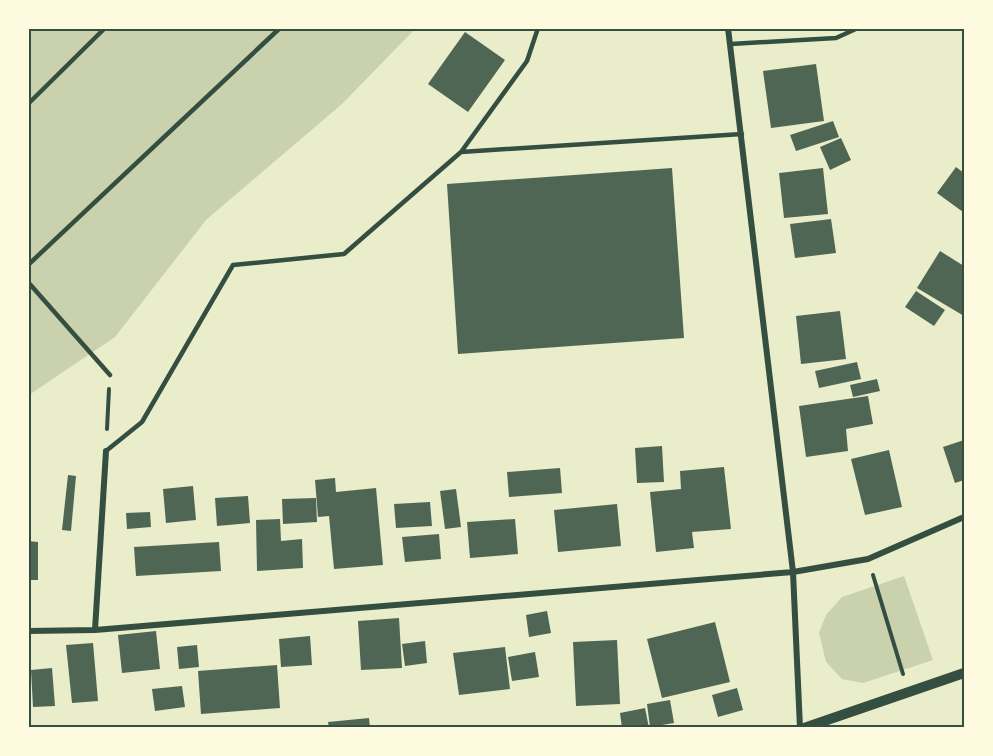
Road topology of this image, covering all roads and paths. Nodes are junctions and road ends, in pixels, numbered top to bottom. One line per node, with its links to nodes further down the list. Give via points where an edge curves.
1 (105, 28): 7 (lane)
2 (280, 28): 10 (lane)
3 (538, 28): 9 (lane, via 528,61)
4 (728, 28): 6 (street)
5 (858, 28): 6 (lane, via 836,38)
6 (731, 44): 8 (street)
7 (28, 104)
8 (742, 135): 9 (lane); 16 (street)
9 (462, 152): 13 (lane, via 344,254 233,265 142,422)
10 (28, 265)
11 (28, 282): 12 (lane)
12 (110, 375): 13 (path)
13 (106, 451): 17 (street)
14 (964, 517): 15 (street)
15 (868, 559): 16 (street); 20 (path)
16 (793, 572): 17 (street); 21 (street)
17 (95, 630): 18 (street)
18 (28, 631)
19 (964, 673): 20 (street)
20 (908, 692): 21 (street)
21 (802, 728)

